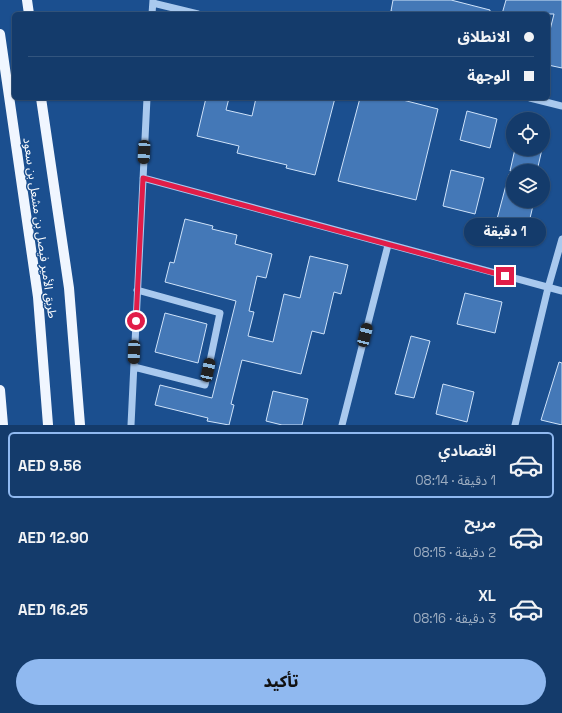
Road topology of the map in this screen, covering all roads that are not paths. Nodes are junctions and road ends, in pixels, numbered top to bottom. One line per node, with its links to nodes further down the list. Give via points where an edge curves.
1 (27, 0): 3 (main road)
2 (153, 1): 4 (street); 5 (street)
3 (29, 12)
4 (152, 12)
5 (191, 12)
6 (0, 34): 20 (main road, طريق الأمير فيصل بن مشعل بن سعود, via 38,297)
7 (41, 100): 21 (main road, طريق الأمير فيصل بن مشعل بن سعود, via 69,288)
8 (147, 100): 11 (street)
9 (538, 100): 10 (street)
10 (562, 106)
11 (143, 178): 13 (street); 15 (street)
12 (562, 239): 14 (street)
13 (388, 245): 14 (street); 23 (street)
14 (548, 288): 16 (street); 24 (street)
15 (137, 290): 17 (street); 17 (street, via 220,313 205,385)
16 (562, 291)
17 (134, 367): 22 (street)
18 (0, 390): 19 (main road)
19 (3, 425)
20 (48, 425)
21 (80, 425)
22 (131, 425)
23 (342, 425)
24 (515, 425)

